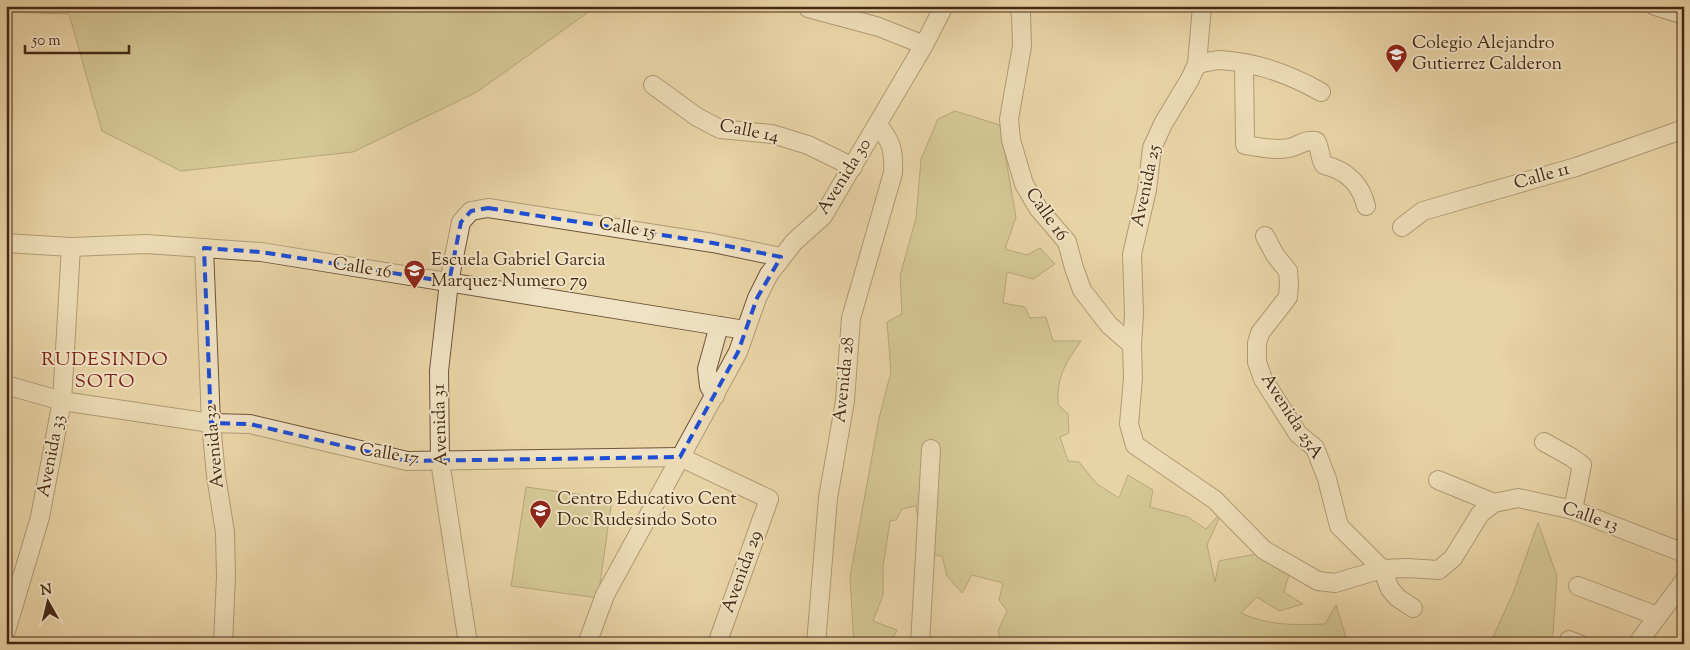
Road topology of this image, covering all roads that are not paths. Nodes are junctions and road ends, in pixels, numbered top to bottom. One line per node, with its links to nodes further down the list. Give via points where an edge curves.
1 (944, 6): 7 (street, Avenida 30)
2 (1018, 6): 26 (street, Calle 16, via 1022,46 1009,119 1024,184 1038,208 1067,242 1082,290 1109,324)
3 (1202, 6): 8 (street, Avenida 25)
4 (1654, 6): 6 (street)
5 (808, 8): 7 (street, via 879,27)
6 (1684, 15)
7 (924, 45): 12 (street, Avenida 30)
8 (1197, 64): 9 (street, via 1218,60); 26 (street, Avenida 25, via 1162,124 1152,148 1147,190 1132,254)
9 (1244, 64): 11 (street, via 1298,79); 15 (street, via 1245,145 1274,150 1316,141 1324,164 1356,182)
10 (653, 86): 14 (street, Calle 14, via 697,118 720,129 772,134 808,146)
11 (1321, 92)
12 (878, 125): 14 (street, Avenida 30); 50 (street, Avenida 28, via 889,138 894,156 893,173 851,318 845,401 828,498)
13 (1684, 130): 17 (street, Calle 11, via 1576,167 1423,211)
14 (852, 167): 22 (street, Avenida 30, via 823,216)
15 (1366, 206)
16 (471, 211): 22 (street, Calle 15, via 488,208 714,243); 23 (street, Avenida 31, via 461,222)
17 (1402, 227)
18 (1265, 236): 40 (street, Avenida 25A, via 1288,272 1289,284 1288,297 1260,333 1257,343 1263,379 1298,434 1315,448 1339,526)
19 (6, 243): 20 (street, Calle 16)
20 (71, 247): 21 (street, Calle 16, via 146,244); 29 (street, Avenida 33)
21 (204, 248): 23 (street, Calle 16, via 261,252); 30 (street, Avenida 32)
22 (781, 257): 25 (street, Avenida 30, via 765,282)
23 (449, 282): 24 (street, Calle 16); 34 (street, Avenida 31, via 439,372)
24 (719, 326): 25 (street, Calle 16); 28 (street, via 707,369 708,386)
25 (745, 330): 28 (street, Avenida 30, via 738,352)
26 (1132, 345): 40 (street, Avenida 25, via 1129,424 1135,446 1215,500 1264,550 1318,581 1335,583)
27 (6, 385): 29 (street, Calle 17)
28 (715, 396): 33 (street, Avenida 30)
29 (62, 401): 30 (street, Calle 17); 45 (street, Avenida 33, via 40,517)
30 (211, 423): 34 (street, Calle 17, via 250,424 407,461); 46 (street, Avenida 32, via 225,532)
31 (1544, 442): 38 (street, via 1582,465)
32 (931, 449): 51 (street)
33 (680, 457): 34 (street, Calle 17); 36 (street, Calle 17); 48 (street, Avenida 30, via 605,596)
34 (440, 461): 47 (street, Avenida 31)
35 (1438, 480): 37 (street)
36 (769, 499): 49 (street, Avenida 29)
37 (1494, 503): 38 (street, Calle 13, via 1518,498); 40 (street, Avenida 25, via 1480,514 1453,558 1439,570)
38 (1573, 510): 39 (street, Calle 13)
39 (1684, 553)
40 (1382, 569): 43 (street, Avenida 25A, via 1390,589)
41 (1684, 581): 44 (street)
42 (1578, 586): 44 (street)
43 (1414, 608)
44 (1657, 616): 52 (street)
45 (6, 631)
46 (223, 644)
47 (468, 644)
48 (587, 644)
49 (716, 644)
50 (816, 644)
51 (920, 644)
52 (1637, 644)

